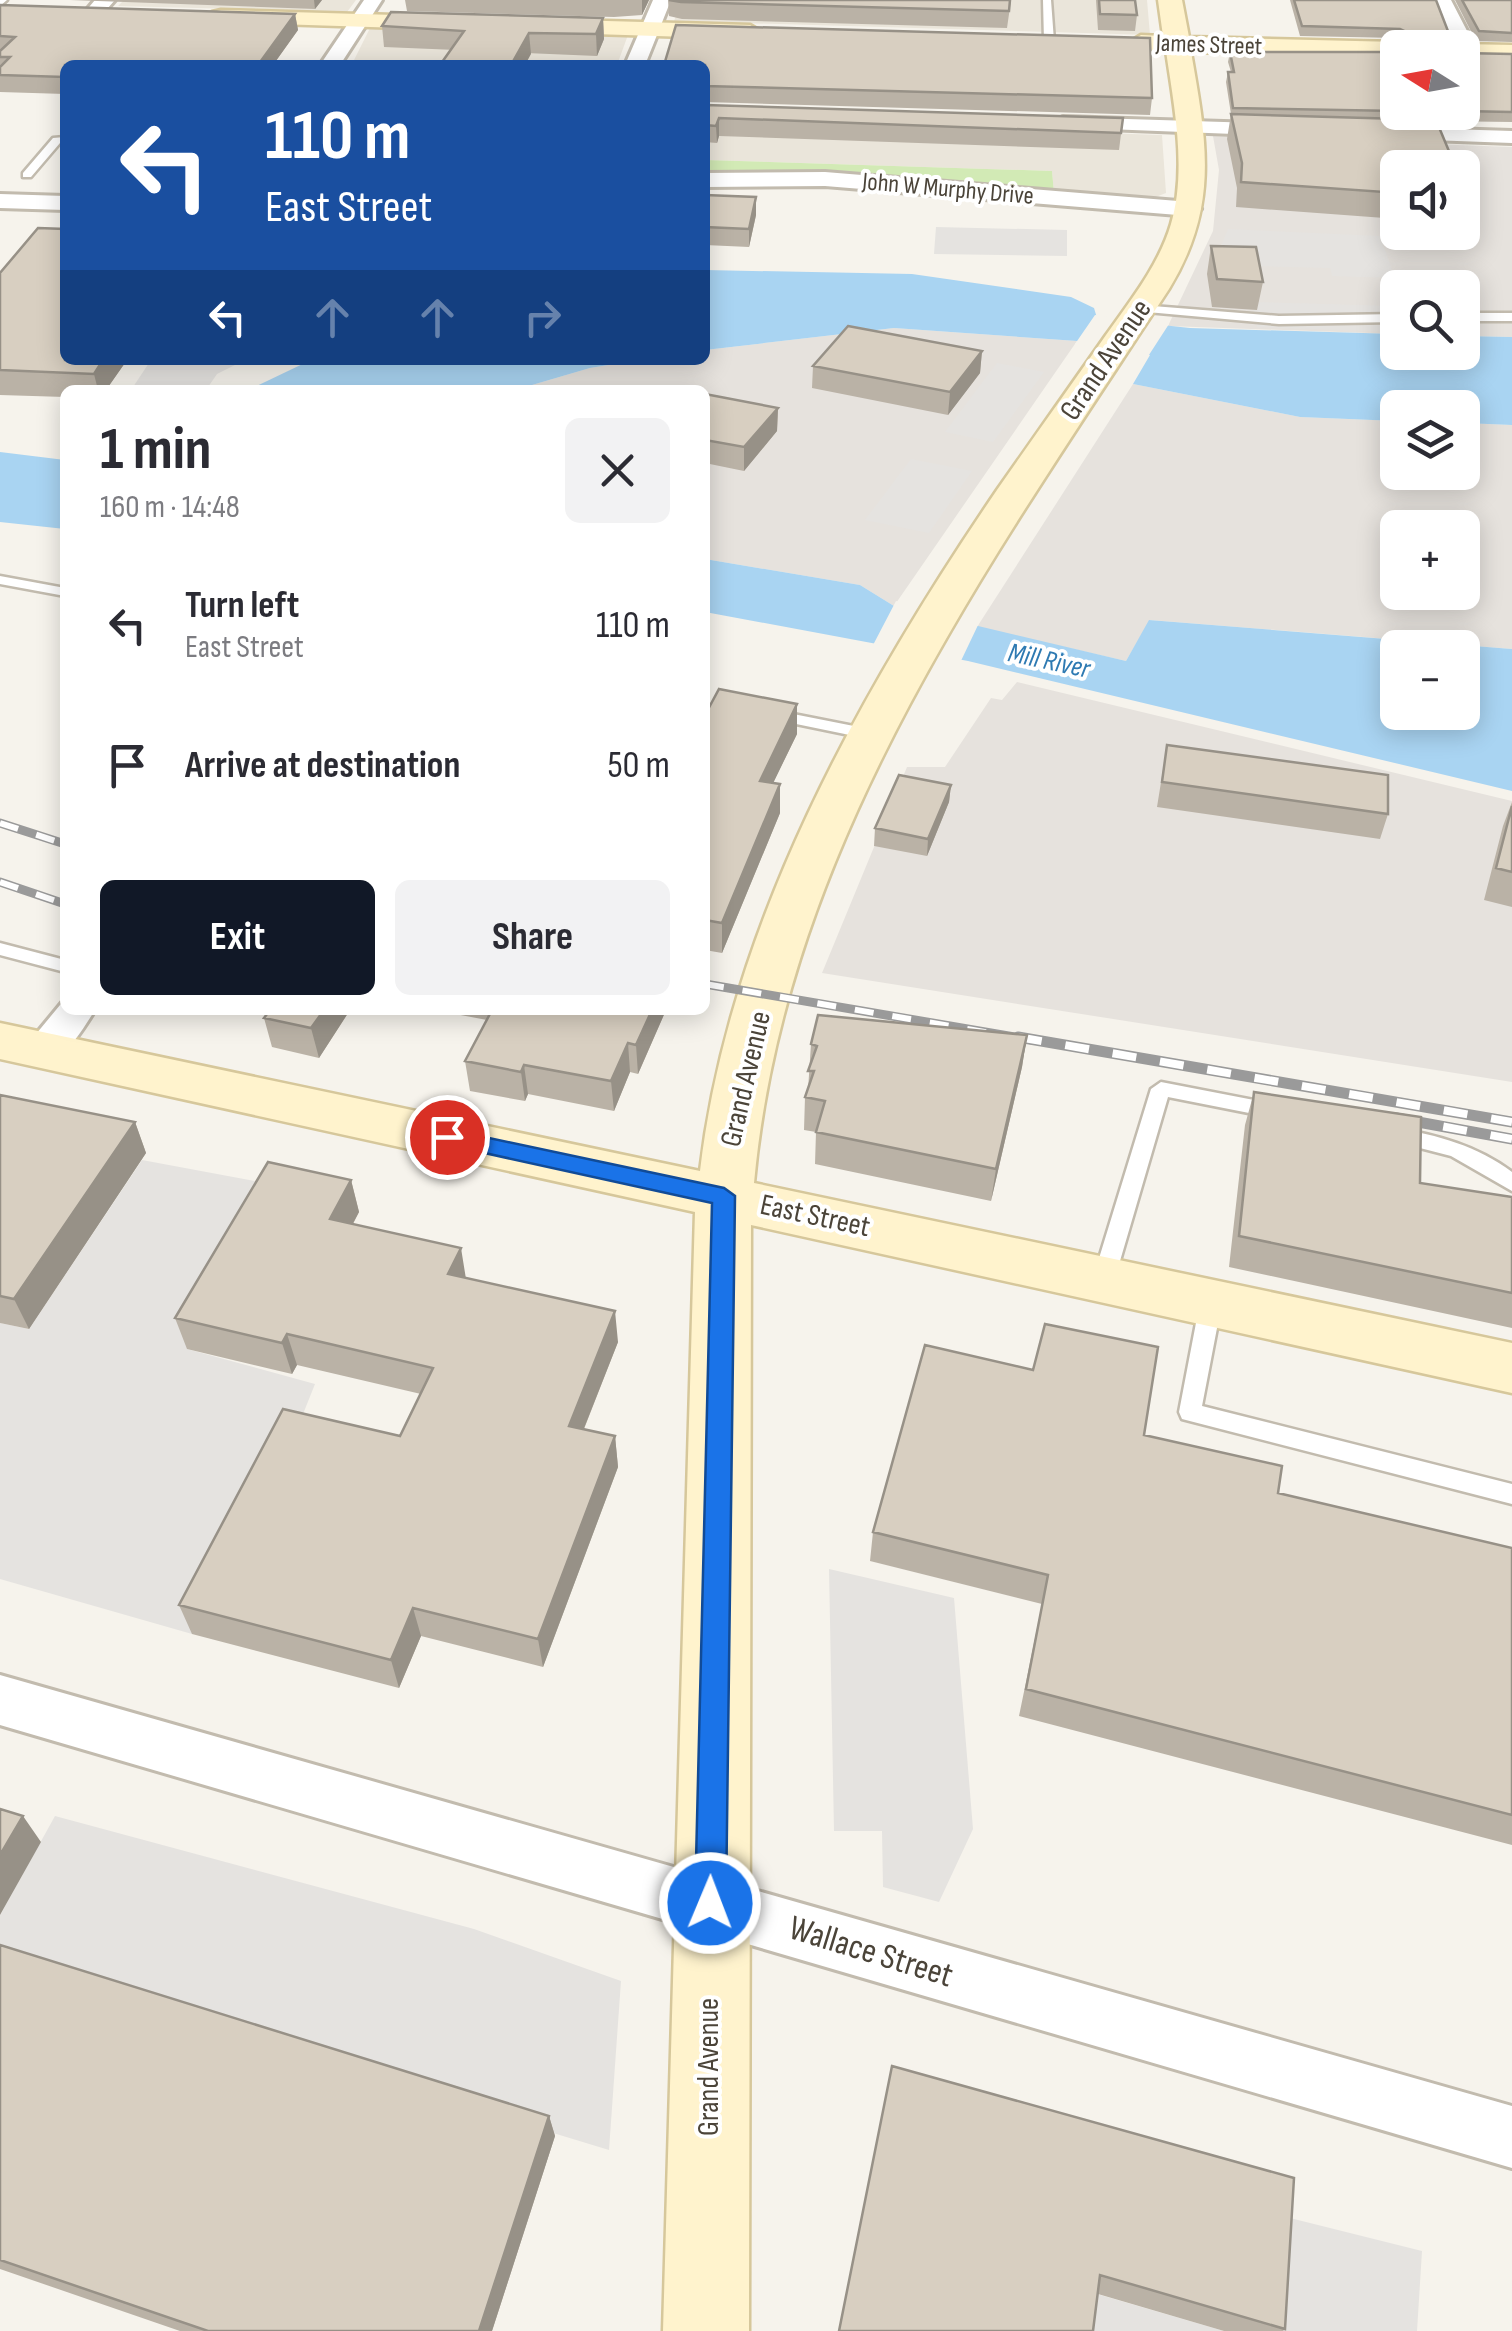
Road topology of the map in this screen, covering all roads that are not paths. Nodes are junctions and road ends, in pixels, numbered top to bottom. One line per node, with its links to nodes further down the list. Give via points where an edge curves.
1 (662, 0): 9 (street)
2 (1047, 0): 12 (lane)
3 (1170, 0): 14 (main road, Grand Avenue)
4 (1442, 0): 10 (street)
5 (91, 9): 7 (main road)
6 (366, 10): 8 (main road); 9 (main road); 18 (street)
7 (131, 14)
8 (189, 16)
9 (650, 29): 11 (main road); 19 (street)
10 (1456, 30)
11 (771, 32)
12 (1048, 40)
13 (1118, 42): 14 (main road, James Street)
14 (1177, 44): 15 (main road, James Street); 21 (main road, Grand Avenue)
15 (1380, 50)
16 (1480, 52): 17 (main road)
17 (1512, 53)
18 (333, 60)
19 (637, 60)
20 (1034, 122): 21 (street)
21 (1186, 127): 22 (street); 30 (main road, Grand Avenue)
22 (1303, 130)
23 (1362, 132): 24 (street)
24 (1512, 137)
25 (60, 140): 26 (lane)
26 (26, 176)
27 (710, 180): 30 (street, John W Murphy Drive, via 825,180)
28 (0, 201): 29 (street)
29 (60, 203)
30 (1190, 209): 31 (main road, Grand Avenue, via 1174,255)
31 (1136, 314): 34 (lane); 38 (main road, Grand Avenue, via 939,610)
32 (1480, 316): 33 (lane)
33 (1512, 317)
34 (1380, 318)
35 (0, 580): 36 (lane)
36 (60, 591)
37 (748, 710): 38 (lane)
38 (874, 736): 45 (main road, Grand Avenue, via 783,932)
39 (3, 954): 40 (lane)
40 (60, 965)
41 (27, 1042): 45 (main road, East Street)
42 (1296, 1116): 46 (lane, via 1160,1090)
43 (1374, 1130): 44 (lane, via 1432,1142 1496,1168)
44 (1512, 1183)
45 (724, 1196): 46 (main road, East Street); 51 (main road, Grand Avenue)
46 (1104, 1278): 47 (main road, East Street)
47 (1212, 1302): 48 (main road, East Street); 49 (lane, via 1190,1412)
48 (1512, 1366)
49 (1512, 1494)
50 (0, 1700): 51 (street, Wallace Street)
51 (710, 1903): 52 (street, Wallace Street); 53 (main road, Grand Avenue)
52 (1512, 2136)
53 (706, 2331)

